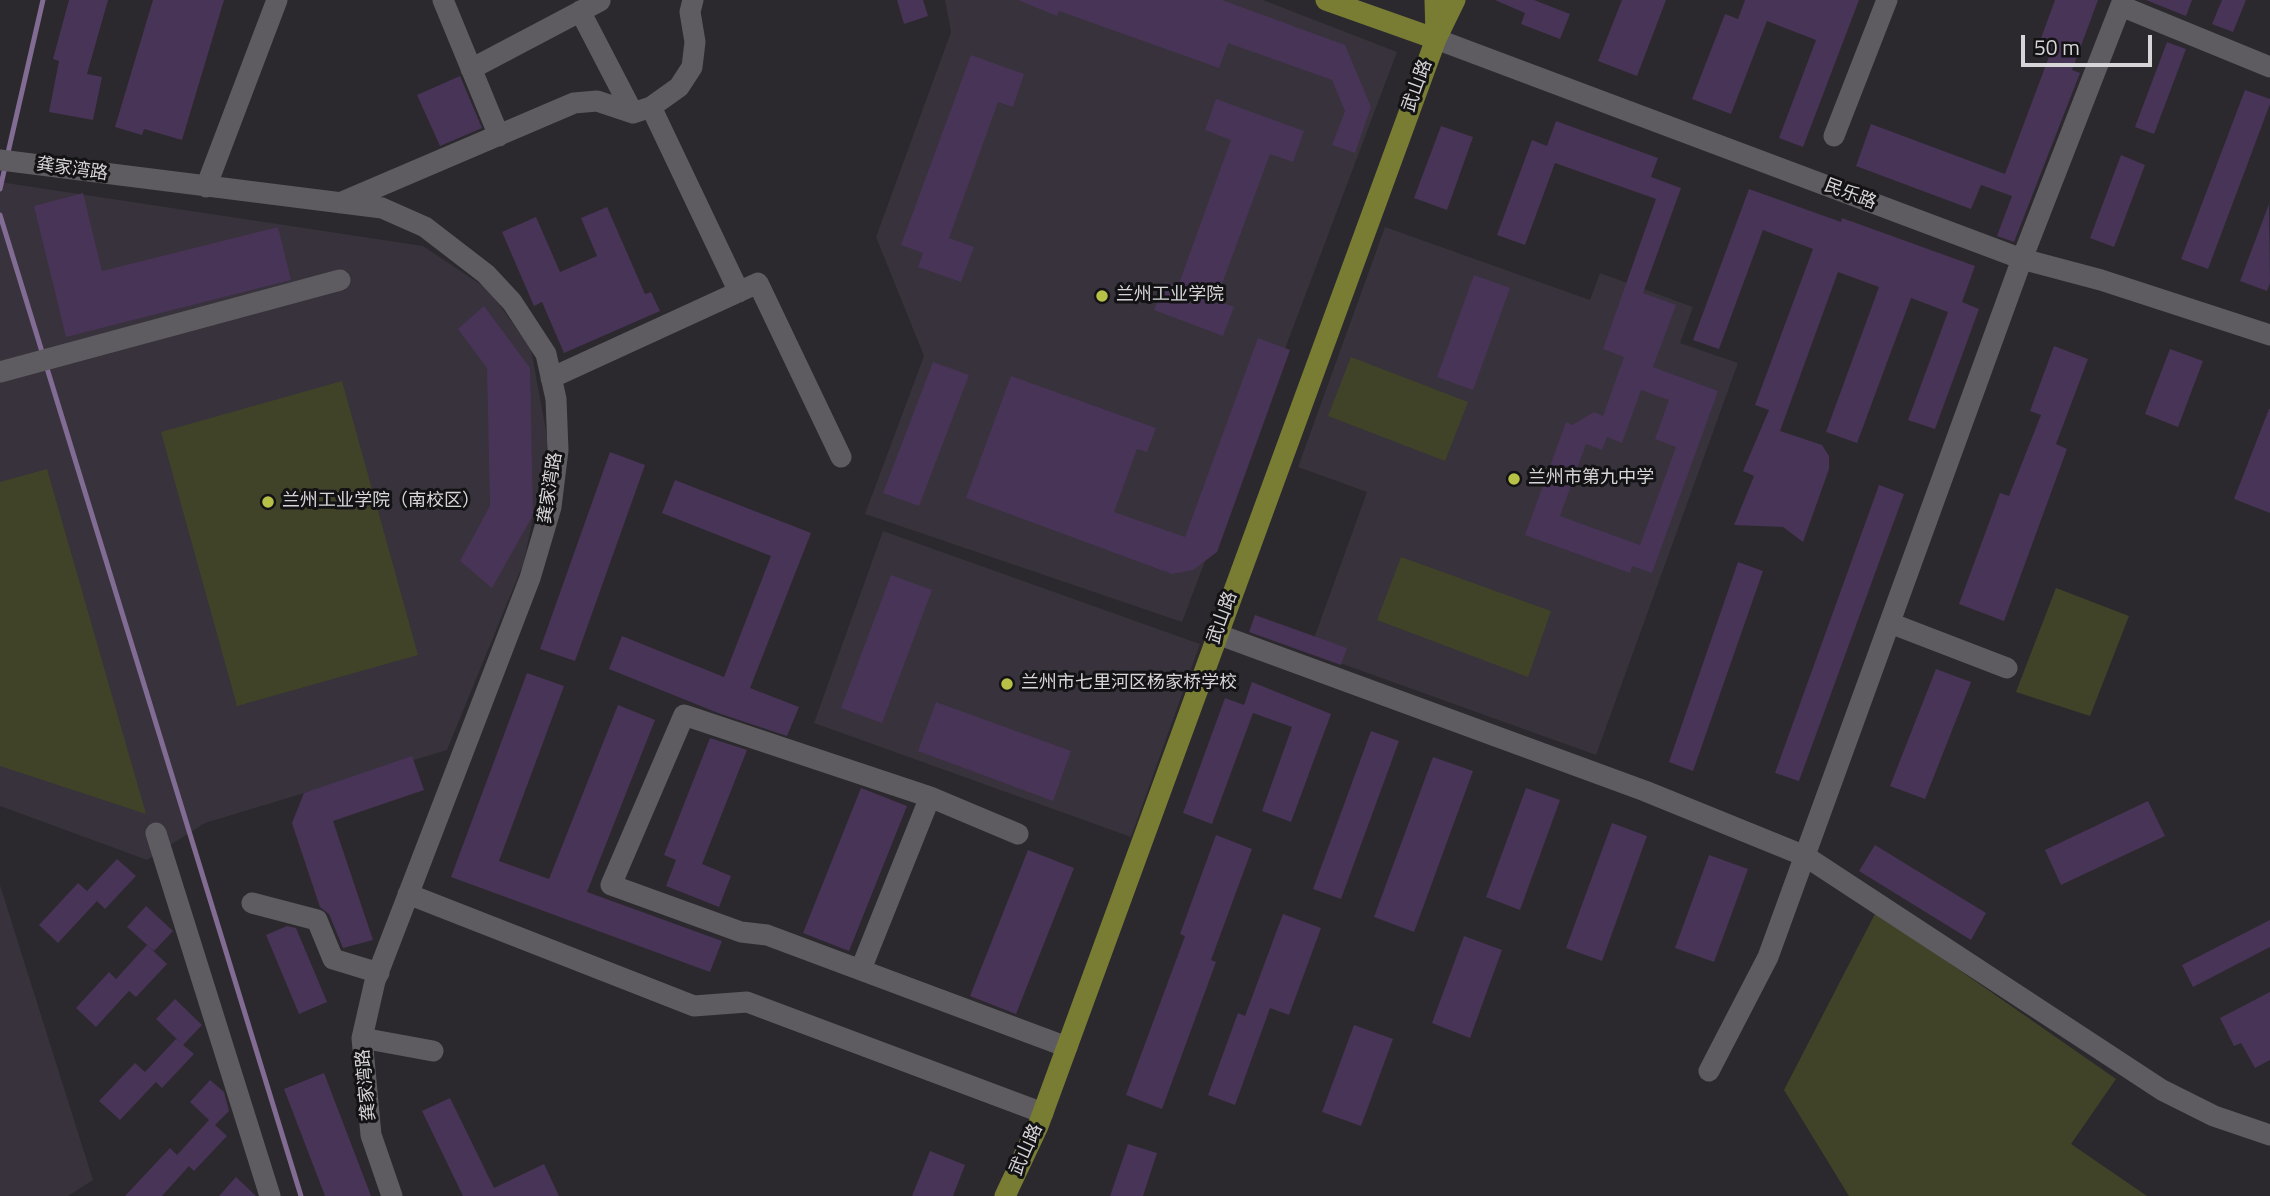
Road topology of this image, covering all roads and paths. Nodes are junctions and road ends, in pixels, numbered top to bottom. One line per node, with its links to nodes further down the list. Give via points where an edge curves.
1 (277, 0): 18 (street)
2 (443, 0): 13 (street)
3 (693, 0): 14 (street, via 692,67 679,87)
4 (1326, 0): 11 (main road)
5 (1435, 0): 11 (main road)
6 (1455, 0): 11 (main road, 武山路)
7 (1887, 0): 16 (street)
8 (600, 1): 10 (street)
9 (2122, 3): 12 (street); 20 (street)
10 (580, 11): 13 (street); 14 (street)
11 (1436, 38): 20 (street, 民乐路); 28 (main road, 武山路)
12 (2270, 67)
13 (471, 68): 15 (street)
14 (642, 110): 15 (street, via 597,101 574,103); 22 (street)
15 (499, 136): 19 (street)
16 (1834, 136)
17 (10, 161): 18 (street, 龚家湾路)
18 (206, 187): 19 (street, 龚家湾路)
19 (338, 204): 25 (street, 龚家湾路, via 382,208 425,227 486,274 512,302 545,354)
20 (2022, 259): 23 (street, 民乐路); 27 (street)
21 (340, 280): 24 (street)
22 (739, 292): 25 (street); 26 (street, via 758,283)
23 (2270, 335)
24 (8, 370)
25 (551, 378): 34 (street, 龚家湾路, via 558,450 551,507 530,578)
26 (841, 457)
27 (1890, 623): 29 (street); 33 (street)
28 (1217, 634): 33 (street, via 1645,791); 39 (main road, 武山路)
29 (2007, 668)
30 (930, 796): 32 (street); 36 (street); 36 (street, via 684,715 611,885)
31 (156, 833): 44 (street)
32 (1018, 834)
33 (1805, 856): 41 (street, via 1768,957); 43 (street, via 2162,1090 2214,1116)
34 (408, 894): 37 (street, 龚家湾路); 42 (street, via 694,1006 747,1002)
35 (252, 903): 37 (street, via 317,920 333,959)
36 (861, 969): 39 (street)
37 (379, 973): 38 (street, 龚家湾路)
38 (362, 1038): 40 (street); 45 (street, 龚家湾路, via 371,1135)
39 (1067, 1047): 42 (main road, 武山路)
40 (433, 1051)
41 (1709, 1071)
42 (1043, 1113): 46 (main road, 武山路)
43 (2270, 1135)
44 (270, 1196)
45 (392, 1196)
46 (1005, 1196)

